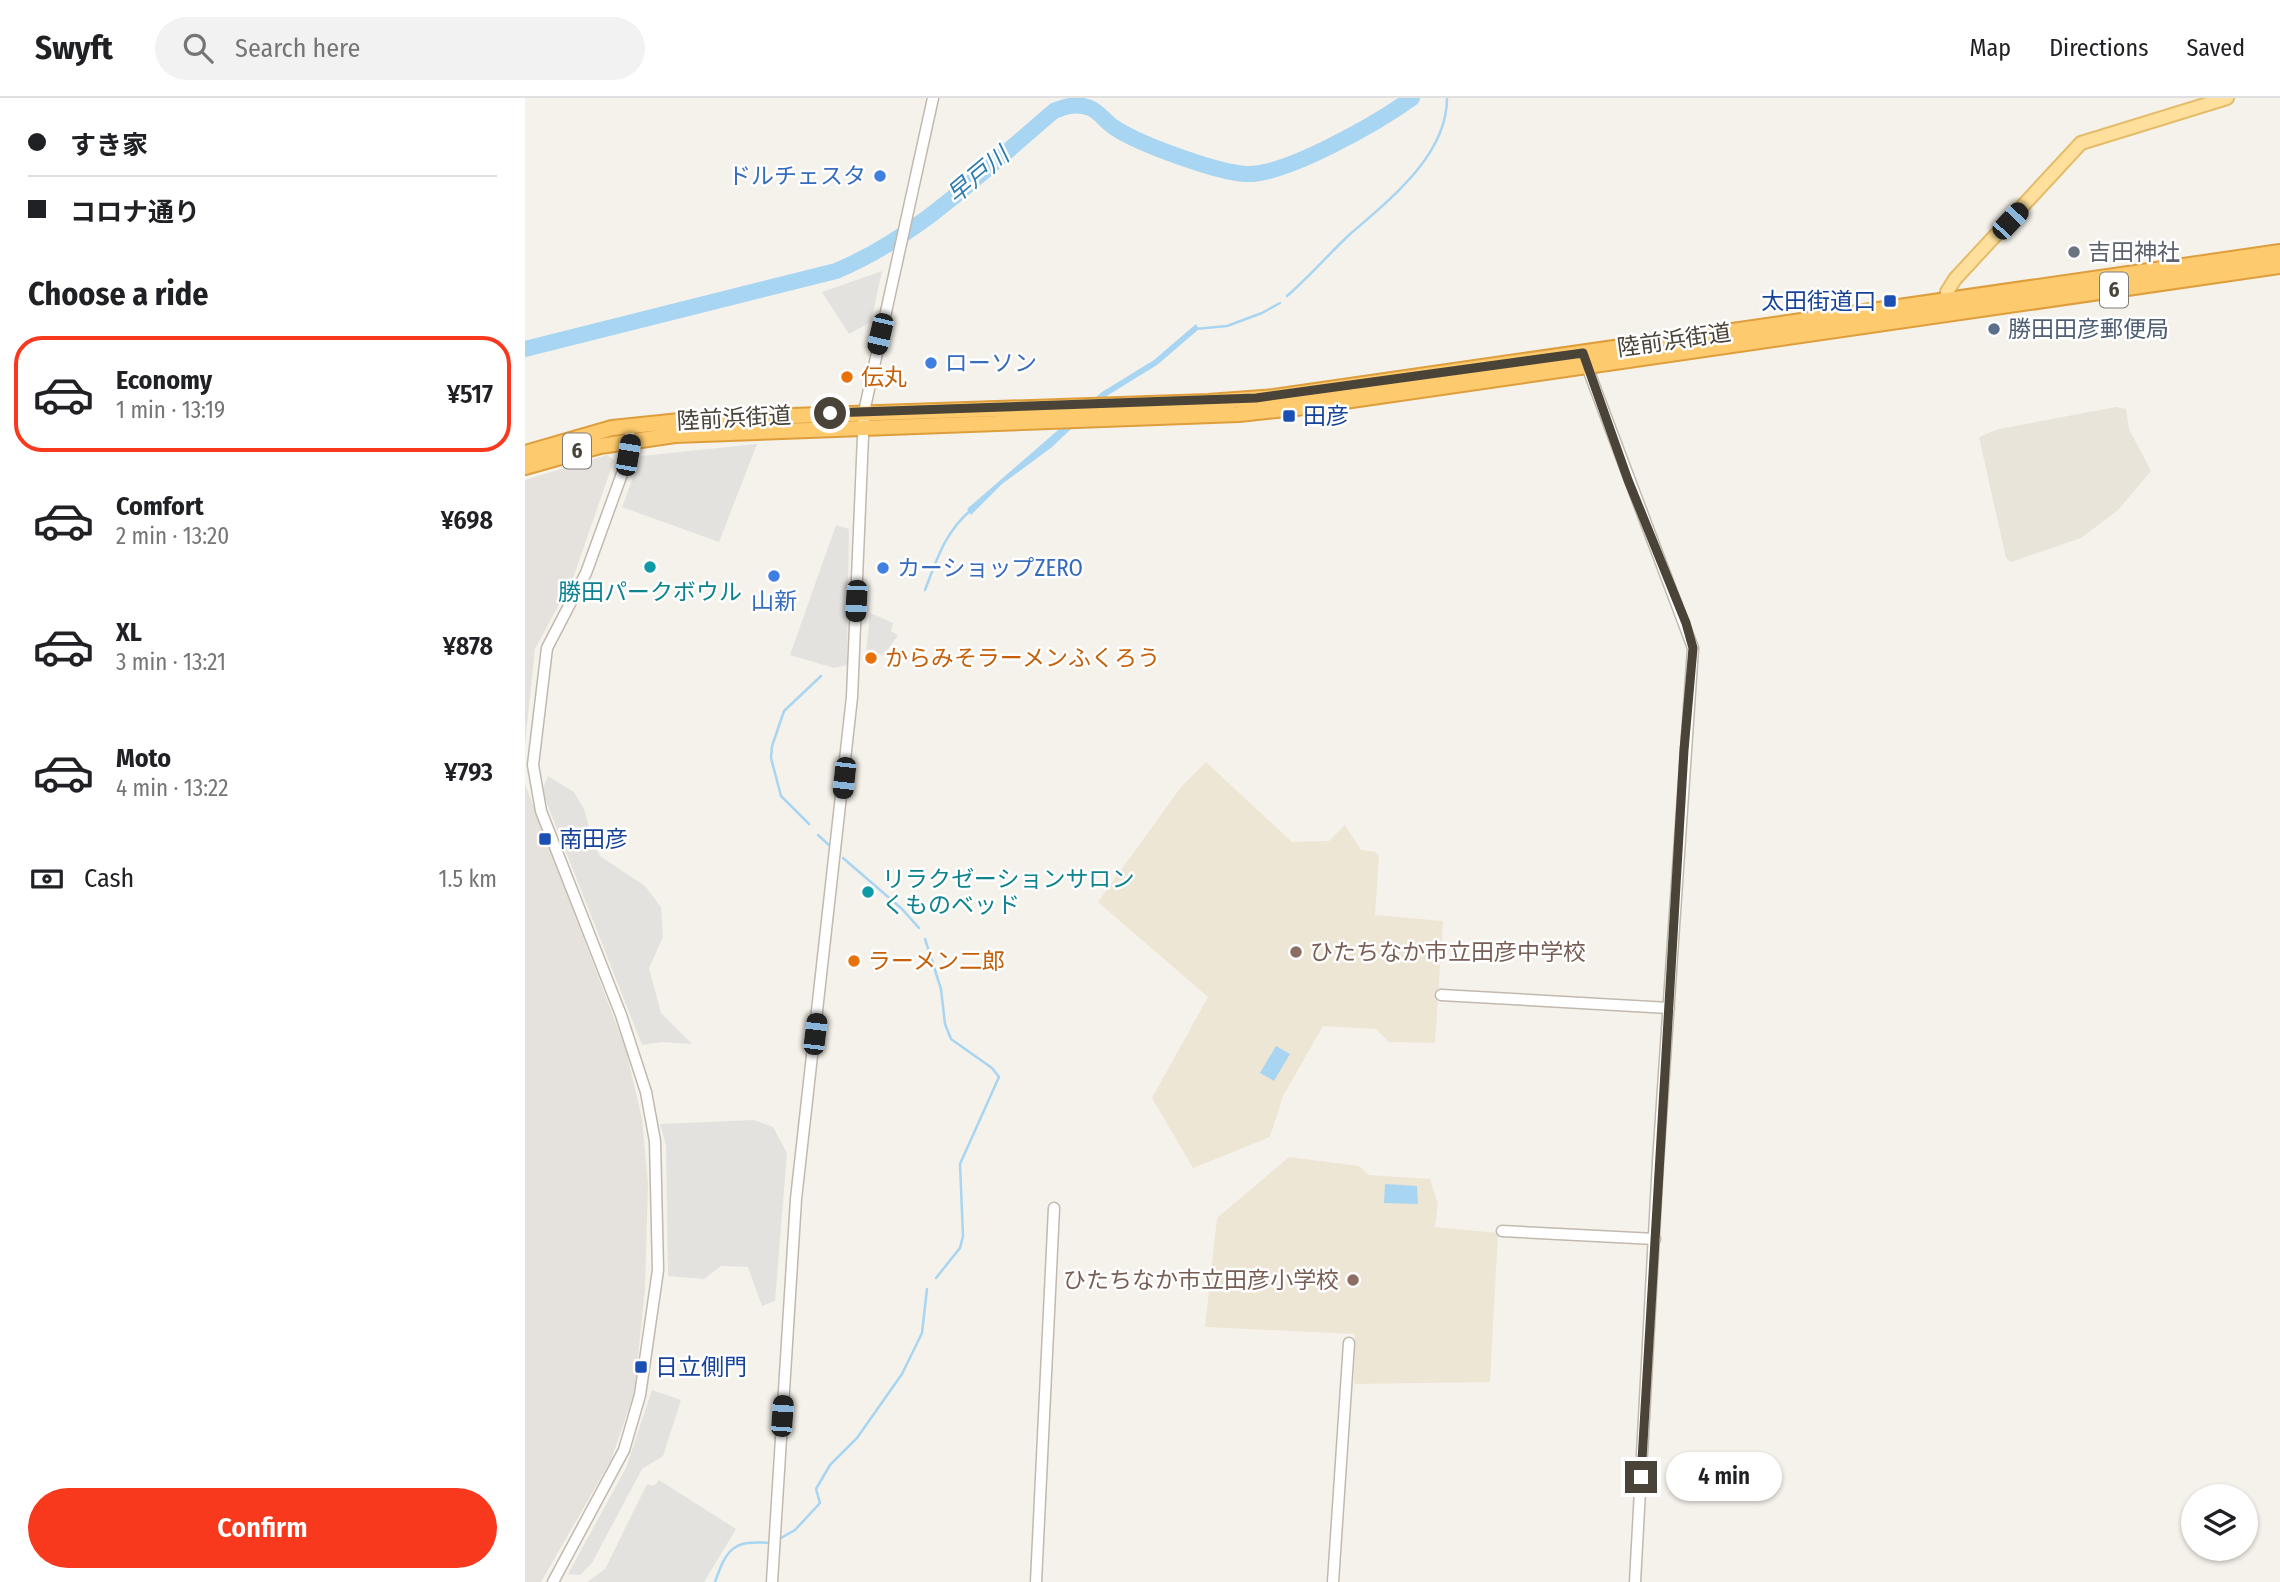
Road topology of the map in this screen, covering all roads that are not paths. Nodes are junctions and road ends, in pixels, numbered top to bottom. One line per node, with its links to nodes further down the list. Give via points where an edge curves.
1 (933, 98): 7 (street)
2 (2227, 98): 5 (main road, via 2081,143 1955,279)
3 (2280, 252): 5 (highway, 陸前浜街道 / 6)
4 (2280, 266): 5 (highway, 陸前浜街道 / 6)
5 (1947, 307): 6 (highway, 陸前浜街道 / 6)
6 (1585, 360): 7 (highway, 陸前浜街道 / 6, via 1273,397); 8 (highway, 陸前浜街道 / 6, via 1239,414); 13 (street, via 1693,648)
7 (863, 412): 8 (street); 9 (highway, 陸前浜街道 / 6, via 699,419)
8 (862, 428): 9 (highway, 陸前浜街道 / 6); 19 (street, via 852,697 796,1199)
9 (629, 433): 10 (highway, 陸前浜街道 / 6, via 568,439); 11 (highway, 陸前浜街道 / 6); 18 (street, via 627,460 586,573 547,648 533,765 541,811 621,1015 646,1092 655,1141 658,1270 641,1395 624,1450)
10 (525, 453)
11 (525, 467)
12 (1441, 995): 13 (street)
13 (1669, 1008): 16 (street)
14 (1054, 1208): 20 (street)
15 (1502, 1231): 16 (street)
16 (1655, 1239): 22 (street)
17 (1349, 1343): 21 (street)
18 (553, 1582)
19 (772, 1582)
20 (1036, 1582)
21 (1333, 1582)
22 (1635, 1582)

